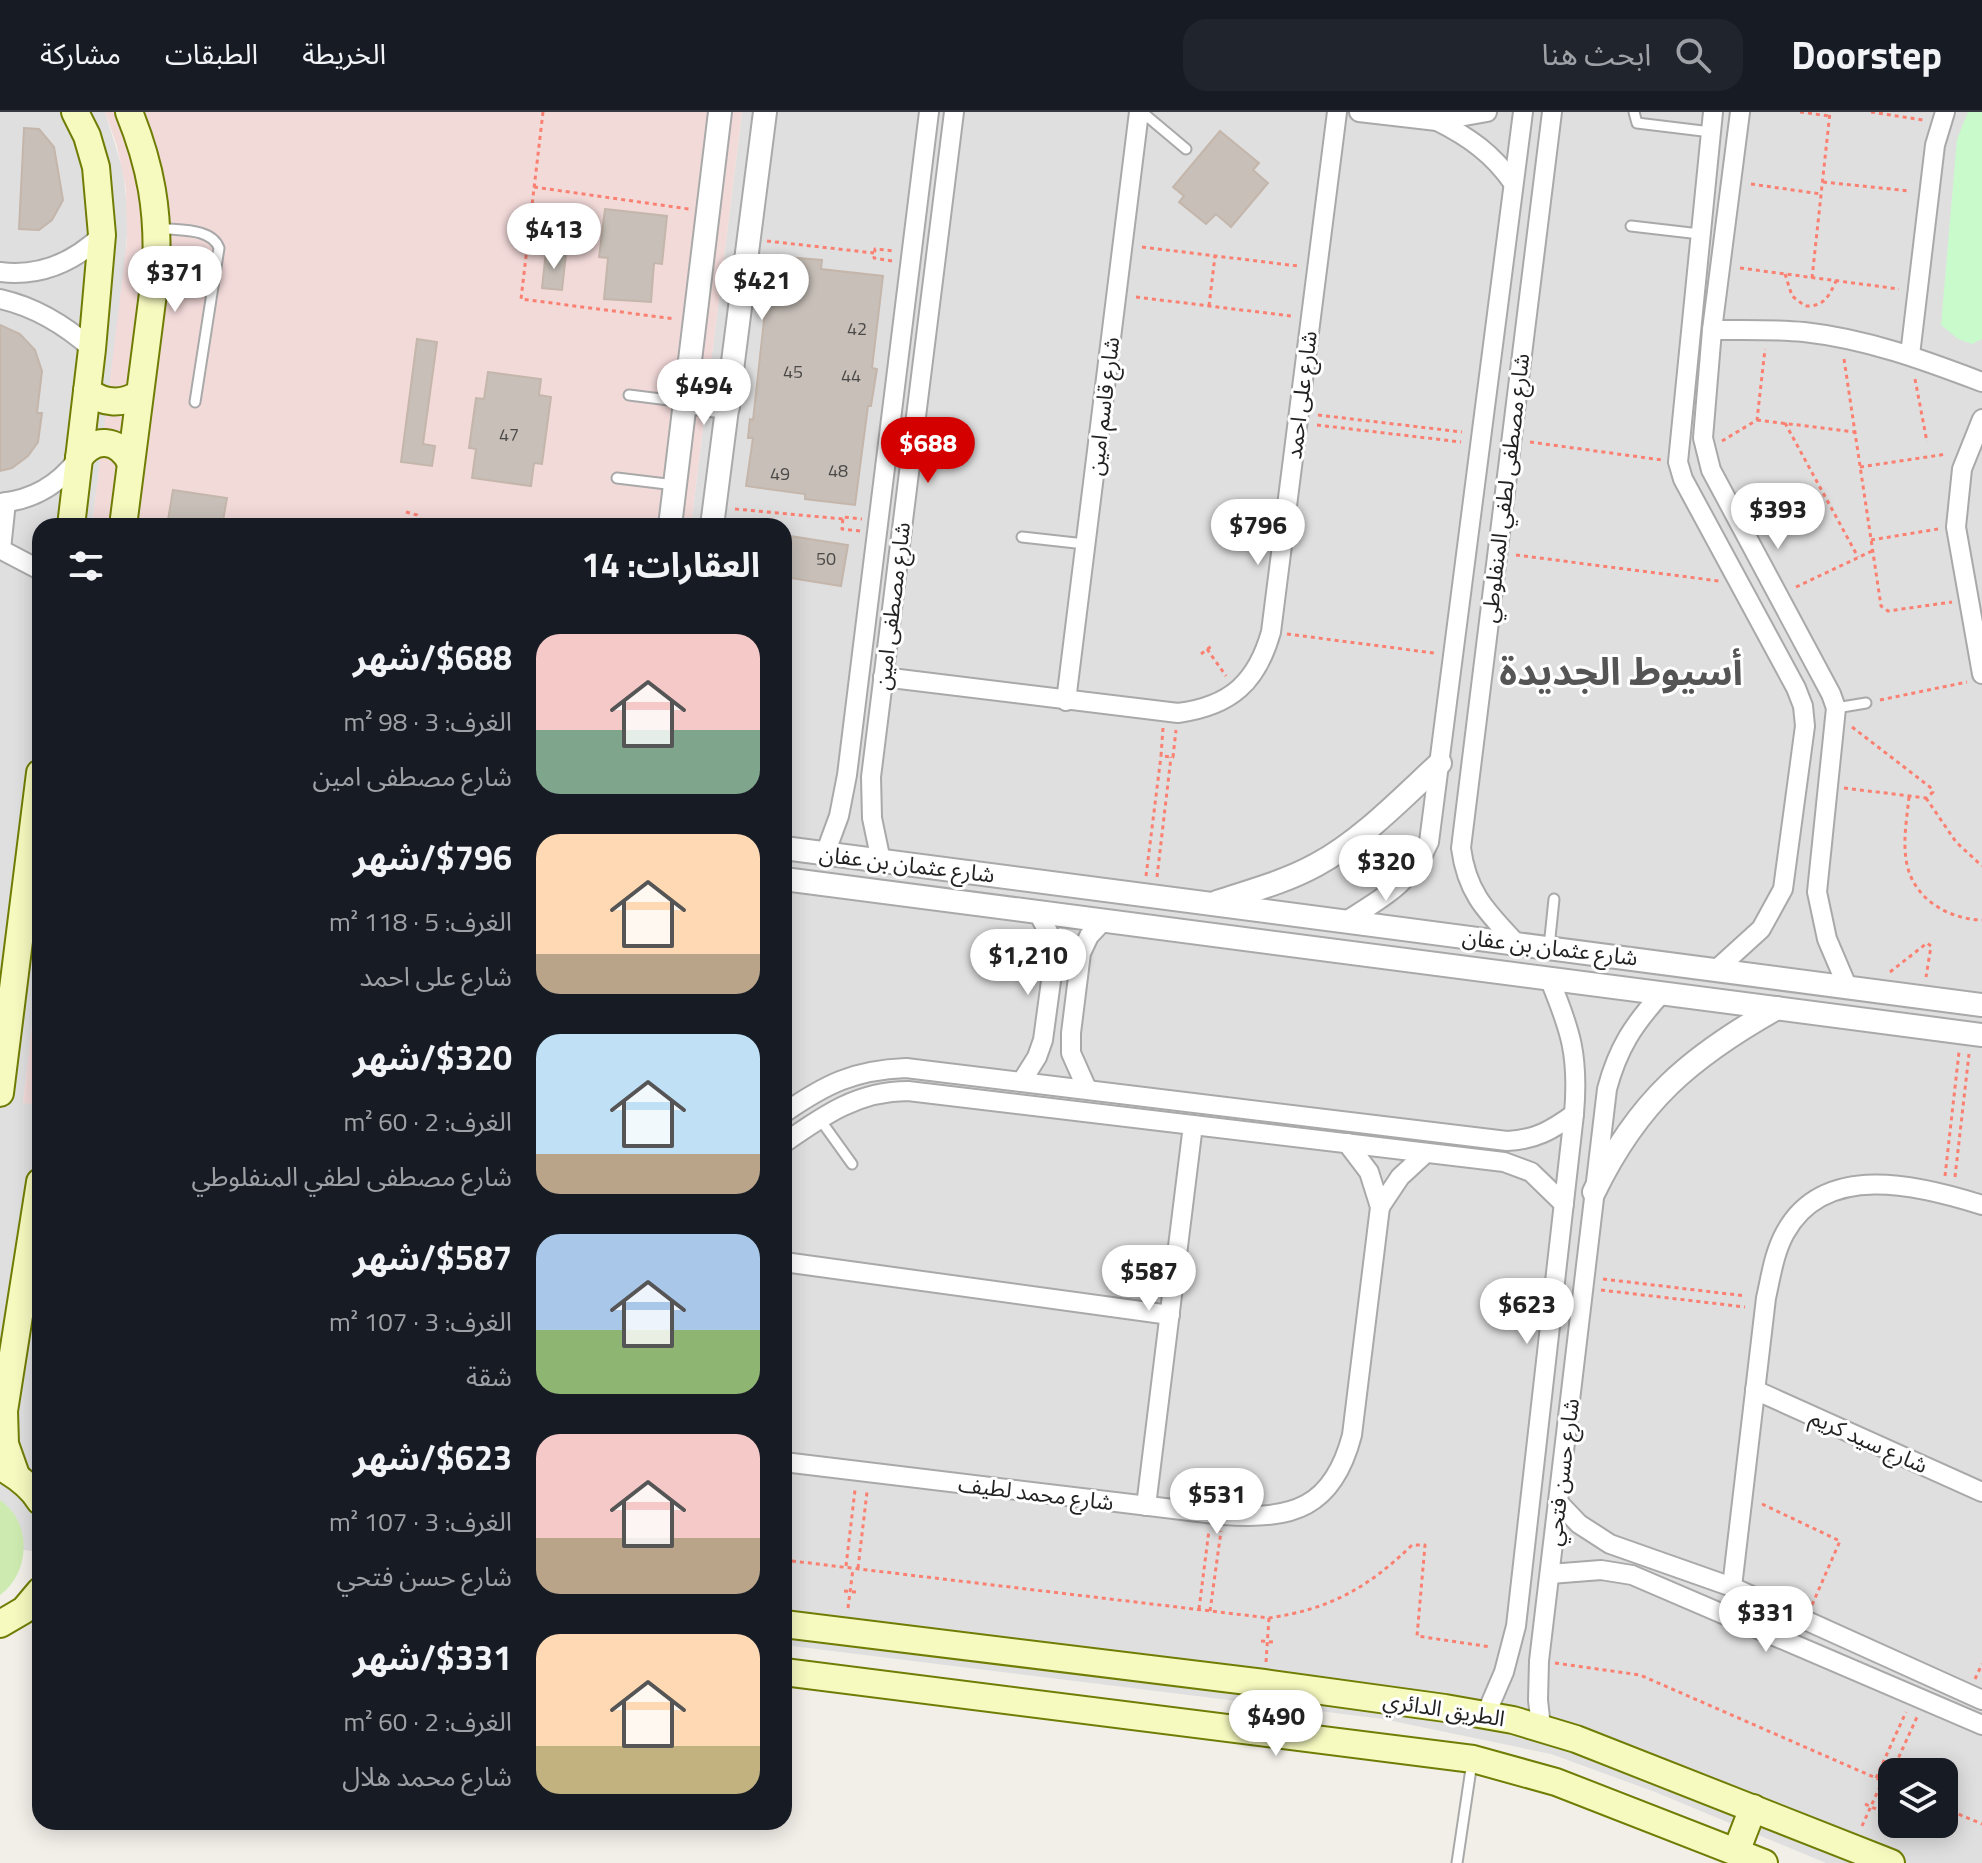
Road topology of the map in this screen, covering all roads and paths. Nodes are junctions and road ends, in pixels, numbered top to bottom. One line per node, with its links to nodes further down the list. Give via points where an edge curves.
1 (75, 112): 35 (main road, via 96,167)
2 (129, 112): 33 (main road, via 145,156)
3 (543, 112): 28 (path)
4 (720, 112): 31 (street)
5 (765, 112): 36 (street)
6 (929, 112): 40 (street, شارع مصطفى امين)
7 (954, 112): 109 (street, شارع مصطفى امين)
8 (1141, 112): 23 (lane); 37 (street, شارع قاسم امين)
9 (1337, 112): 42 (street, شارع على احمد)
10 (1359, 112): 21 (street)
11 (1487, 112): 21 (street)
12 (1523, 112): 25 (street, شارع مصطفى لطفي المنفلوطي)
13 (1552, 112): 24 (street, شارع مصطفى لطفي المنفلوطي)
14 (1634, 112): 22 (lane, via 1637,123)
15 (1713, 112): 22 (street)
16 (1740, 112): 26 (street)
17 (1800, 112): 19 (path)
18 (1871, 112): 20 (path)
19 (1830, 114): 27 (path)
20 (1943, 117): 29 (street)
21 (1437, 121): 25 (street)
22 (1711, 132): 34 (street)
23 (1186, 149)
24 (1545, 168): 25 (street); 73 (street, شارع مصطفى لطفي المنفلوطي)
25 (1515, 174): 72 (street, شارع مصطفى لطفي المنفلوطي)
26 (1731, 182): 30 (path); 41 (street)
27 (1823, 182): 29 (path); 30 (path)
28 (534, 187): 31 (path); 52 (path, via 521,299)
29 (1929, 192): 47 (street)
30 (1821, 194): 45 (path)
31 (709, 212): 52 (street)
32 (1631, 226): 34 (lane)
33 (158, 228): 62 (main road); 64 (lane, via 206,234 219,248)
34 (1700, 234): 56 (street)
35 (102, 235): 43 (street, via 62,264); 57 (main road)
36 (749, 239): 38 (path); 66 (street)
37 (1123, 244): 39 (path); 48 (street, شارع قاسم امين)
38 (874, 253): 40 (path, via 875,249); 40 (path, via 875,259)
39 (1215, 256): 42 (path); 50 (path)
40 (910, 258): 91 (street, شارع مصطفى امين)
41 (1720, 266): 44 (path); 53 (street)
42 (1317, 268): 51 (street, شارع على احمد)
43 (7, 273): 49 (street)
44 (1785, 274): 45 (path); 46 (path, via 1792,296 1805,306 1822,304)
45 (1812, 278): 46 (path)
46 (1837, 281): 47 (path)
47 (1918, 291): 59 (street)
48 (1116, 295): 50 (path); 95 (street, شارع قاسم امين)
49 (5, 300): 57 (street, via 52,318)
50 (1209, 306): 51 (path)
51 (1311, 319): 67 (street, شارع على احمد)
52 (695, 321): 65 (street)
53 (1712, 330): 54 (street); 58 (street)
54 (1767, 330): 55 (street); 69 (path)
55 (1841, 338): 59 (street); 71 (path)
56 (1688, 347): 58 (street); 79 (street)
57 (92, 349): 61 (main road)
58 (1710, 350): 75 (street)
59 (1910, 355): 60 (street); 74 (path)
60 (1982, 382)
61 (87, 391): 62 (main road, via 117,402); 77 (main road)
62 (139, 394): 78 (main road)
63 (629, 395): 65 (lane)
64 (195, 402)
65 (685, 402): 66 (street); 82 (street)
66 (728, 407): 85 (street)
67 (1298, 418): 72 (path); 72 (path); 104 (street, شارع على احمد)
68 (1982, 419): 76 (street)
69 (1757, 420): 70 (path); 75 (path)
70 (1785, 423): 71 (path); 99 (path)
71 (1855, 432): 80 (path)
72 (1481, 439): 108 (street, شارع مصطفى لطفي المنفلوطي)
73 (1511, 439): 79 (path); 98 (street, شارع مصطفى لطفي المنفلوطي)
74 (1927, 442)
75 (1704, 450): 102 (street)
76 (1968, 451): 80 (path); 92 (street, via 1958,488)
77 (79, 458): 78 (main road, via 85,449 105,442 116,445); 83 (street, via 45,489); 86 (main road)
78 (130, 461): 87 (main road)
79 (1678, 462): 101 (street)
80 (1860, 467): 94 (path)
81 (617, 478): 82 (lane)
82 (675, 485): 89 (street)
83 (3, 503): 96 (street)
84 (406, 512): 88 (path)
85 (714, 516): 90 (path, via 795,513)
86 (72, 518)
87 (124, 518)
88 (419, 518)
89 (671, 518)
90 (843, 519): 91 (path); 91 (path, via 842,529)
91 (877, 527): 124 (street, شارع مصطفى امين, via 844,795)
92 (1956, 527): 94 (path); 103 (street)
93 (1022, 537): 95 (lane)
94 (1871, 540): 97 (path)
95 (1085, 544): 112 (street, شارع قاسم امين)
96 (0, 549): 100 (street)
97 (1872, 551): 99 (path); 103 (path, via 1885,610)
98 (1497, 553): 101 (path); 136 (street, شارع مصطفى لطفي المنفلوطي, via 1461,848 1469,886)
99 (1858, 557): 102 (path)
100 (32, 566)
101 (1740, 584): 139 (street, via 1801,697 1805,726 1783,889 1761,929)
102 (1778, 596): 114 (street)
103 (1968, 599): 110 (street)
104 (1271, 632): 108 (path); 111 (street, شارع على احمد, via 1259,664)
105 (1213, 645): 106 (path)
106 (1207, 649): 107 (path); 111 (path)
107 (1201, 654)
108 (1454, 656): 118 (street, شارع مصطفى لطفي المنفلوطي)
109 (883, 677): 112 (street, شارع على احمد); 125 (street, شارع مصطفى امين, via 870,798)
110 (1975, 678): 113 (path)
111 (1237, 692): 115 (street, شارع على احمد, via 1209,707)
112 (1066, 701): 115 (street, شارع على احمد)
113 (1866, 703): 114 (lane)
114 (1836, 712): 119 (street); 121 (path, via 1930,787 1933,792)
115 (1171, 713): 116 (path); 117 (path)
116 (1161, 756): 117 (path); 128 (path)
117 (1171, 757): 128 (path)
118 (1440, 763): 130 (street, via 1337,852 1292,876); 134 (street, شارع مصطفى لطفي المنفلوطي, via 1431,833 1422,859 1399,886)
119 (1828, 786): 120 (path); 141 (street, via 1817,892 1827,939)
120 (1909, 797): 121 (path); 133 (path, via 1905,851 1914,882 1945,913)
121 (1926, 798): 126 (path, via 1956,842)
122 (32, 837): 152 (main road)
123 (792, 849): 124 (street, شارع عثمان بن عفان)
124 (825, 854): 125 (street, شارع عثمان بن عفان)
125 (881, 861): 128 (street, شارع عثمان بن عفان)
126 (1982, 866)
127 (792, 880): 131 (street, شارع عثمان بن عفان)
128 (1149, 896): 130 (street, شارع عثمان بن عفان)
129 (1554, 899): 137 (lane)
130 (1212, 904): 134 (street, شارع عثمان بن عفان)
131 (1037, 911): 132 (street, شارع عثمان بن عفان); 149 (street, via 1053,941 1054,959 1043,1040)
132 (1104, 920): 138 (street, شارع عثمان بن عفان); 150 (street, via 1081,953 1071,1033 1071,1053)
133 (1982, 920)
134 (1346, 921): 135 (street, شارع عثمان بن عفان)
135 (1459, 936): 136 (street, شارع عثمان بن عفان); 138 (street)
136 (1516, 943): 137 (street, شارع عثمان بن عفان)
137 (1549, 947): 139 (street, شارع عثمان بن عفان)
138 (1455, 966): 140 (street, شارع عثمان بن عفان)
139 (1717, 969): 141 (street, شارع عثمان بن عفان)
140 (1549, 978): 142 (street, شارع عثمان بن عفان); 154 (street, شارع حسن فتحي, via 1576,1054)
141 (1858, 988): 143 (street, شارع عثمان بن عفان); 143 (path, via 1927,943 1931,946); 146 (street)
142 (1662, 993): 145 (street, شارع عثمان بن عفان); 161 (street, شارع حسن فتحي, via 1636,1021 1613,1065)
143 (1923, 996): 144 (street, شارع عثمان بن عفان)
144 (1982, 1005)
145 (1777, 1008): 146 (street, شارع عثمان بن عفان); 161 (street, via 1726,1037 1663,1089 1612,1155)
146 (1844, 1017): 147 (street, شارع عثمان بن عفان)
147 (1972, 1034): 162 (path); 162 (path)
148 (878, 1069): 149 (street); 151 (street); 153 (street, via 830,1083)
149 (1022, 1081): 150 (street)
150 (1087, 1089): 154 (street, via 1507,1141 1548,1133)
151 (879, 1092): 155 (street); 156 (street, via 908,1091)
152 (0, 1093)
153 (792, 1108)
154 (1574, 1114): 163 (street, شارع حسن فتحي)
155 (819, 1118): 157 (street); 160 (lane)
156 (1193, 1125): 158 (street); 170 (street)
157 (792, 1137)
158 (1347, 1143): 159 (street); 165 (street, شارع محمد لطيف, via 1369,1172)
159 (1426, 1153): 163 (street, via 1518,1165); 165 (street, شارع محمد لطيف, via 1400,1177)
160 (852, 1164)
161 (1594, 1192): 168 (street, شارع حسن فتحي)
162 (1948, 1195): 164 (street); 169 (street, via 1882,1183 1825,1194 1802,1210 1785,1232)
163 (1564, 1204): 200 (street, شارع حسن فتحي)
164 (1982, 1205)
165 (1380, 1207): 181 (street, شارع محمد لطيف, via 1345,1462 1309,1503 1284,1514)
166 (32, 1247): 171 (main road)
167 (792, 1263): 170 (street)
168 (1584, 1283): 169 (path); 169 (path); 179 (street, شارع حسن فتحي)
169 (1765, 1304): 172 (street)
170 (1170, 1315): 180 (street)
171 (4, 1385): 174 (main road)
172 (1755, 1390): 177 (street, شارع سيد كريم); 178 (street)
173 (792, 1463): 175 (street, شارع محمد لطيف)
174 (8, 1471): 176 (main road)
175 (863, 1471): 180 (street, شارع محمد لطيف); 183 (path); 184 (path)
176 (32, 1490)
177 (1982, 1492)
178 (1743, 1496): 186 (street); 194 (path, via 1840,1541)
179 (1558, 1502): 185 (street, شارع حسن فتحي); 186 (street, via 1610,1544)
180 (1146, 1506): 181 (street, شارع محمد لطيف)
181 (1217, 1515): 191 (path); 192 (path)
182 (792, 1561): 183 (path)
183 (845, 1568): 184 (path)
184 (855, 1569): 188 (path); 191 (path)
185 (1550, 1574): 201 (street, شارع حسن فتحي); 204 (street, via 1601,1570 1632,1575)
186 (1732, 1587): 194 (street)
187 (844, 1591): 188 (path)
188 (850, 1591): 189 (path); 197 (path)
189 (856, 1592)
190 (32, 1601): 195 (main road)
191 (1199, 1611): 192 (path)
192 (1210, 1612): 193 (path)
193 (1269, 1618): 199 (path); 200 (path, via 1334,1603 1412,1545 1425,1545 1417,1636)
194 (1806, 1619): 205 (street)
195 (0, 1624)
196 (792, 1625): 197 (main road, الطريق الدائري)
197 (845, 1632): 203 (main road, الطريق الدائري)
198 (1261, 1641): 199 (path)
199 (1270, 1642): 203 (path)
200 (1511, 1650): 206 (street, شارع حسن فتحي)
201 (1539, 1661): 208 (street, شارع حسن فتحي); 211 (path, via 1634,1672)
202 (792, 1673): 210 (main road, الطريق الدائري)
203 (1264, 1683): 206 (main road, الطريق الدائري)
204 (1919, 1697): 207 (street); 209 (path); 211 (path)
205 (1982, 1700)
206 (1486, 1714): 208 (main road, الطريق الدائري)
207 (1982, 1725)
208 (1541, 1727): 214 (main road, الطريق الدائري)
209 (1897, 1758)
210 (1473, 1759): 219 (main road, الطريق الدائري, via 1556,1782); 220 (lane)
211 (1876, 1778)
212 (1878, 1799): 215 (path)
213 (1865, 1804): 215 (path)
214 (1753, 1808): 218 (main road, الطريق الدائري); 219 (main road)
215 (1873, 1808): 218 (path)
216 (1958, 1814): 217 (path)
217 (1982, 1824)
218 (1852, 1847): 222 (main road, الطريق الدائري)
219 (1736, 1852): 221 (main road, الطريق الدائري)
220 (1457, 1863)
221 (1764, 1863)
222 (1891, 1863)

